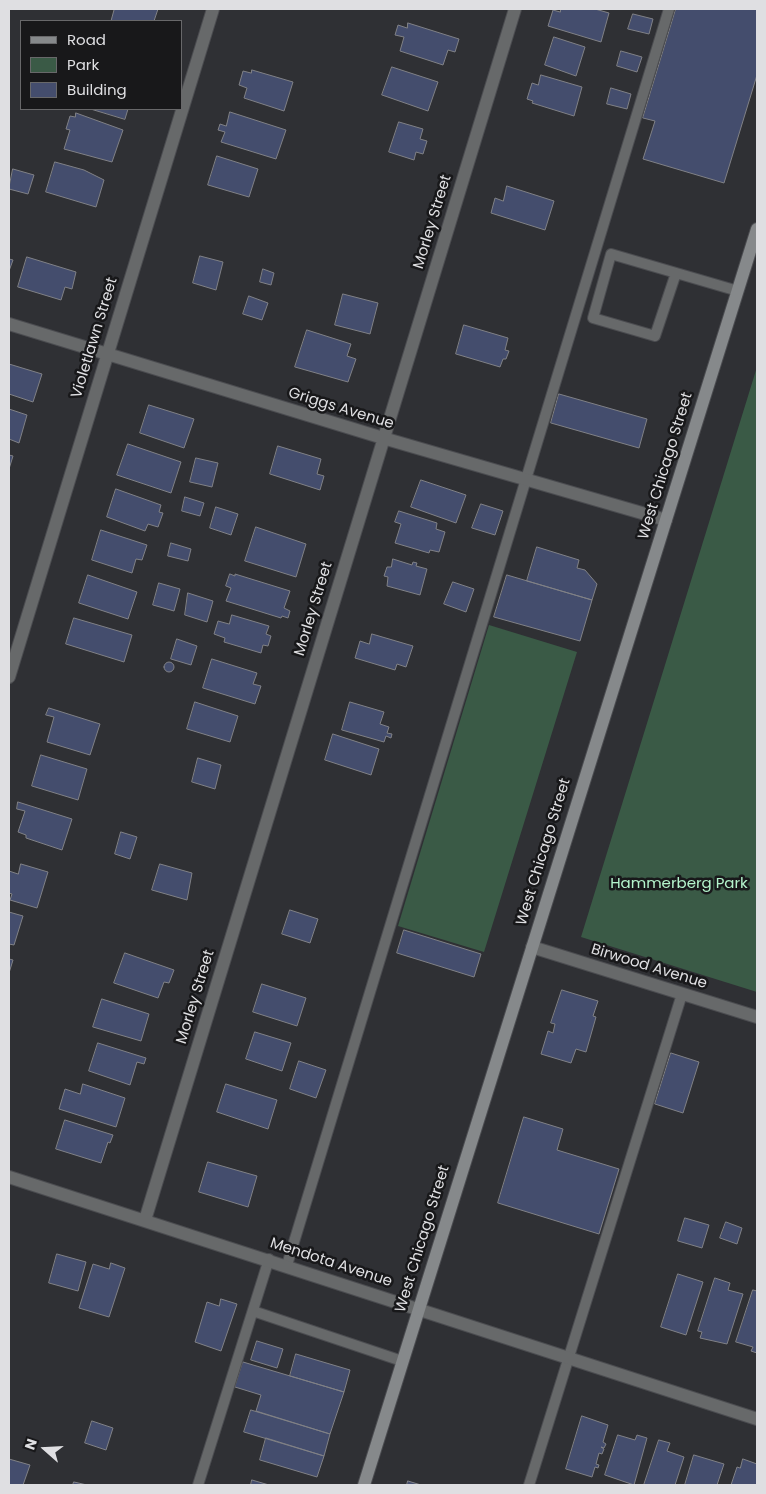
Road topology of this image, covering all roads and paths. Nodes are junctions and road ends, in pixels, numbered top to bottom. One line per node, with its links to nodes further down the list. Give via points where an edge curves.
1 (213, 9): 8 (street, Violetlawn Street)
2 (515, 9): 9 (street, Morley Street)
3 (669, 9): 10 (lane)
4 (757, 229): 6 (street, West Chicago Street)
5 (676, 273): 5 (lane, via 611,254 593,318 655,336); 6 (lane)
6 (738, 291): 11 (street, West Chicago Street)
7 (9, 324): 8 (street, Griggs Avenue)
8 (108, 354): 9 (street, Griggs Avenue); 12 (street, Violetlawn Street)
9 (384, 438): 10 (street, Griggs Avenue); 17 (street, Morley Street)
10 (526, 481): 11 (street, Griggs Avenue); 19 (lane)
11 (666, 520): 13 (street, West Chicago Street)
12 (9, 677)
13 (532, 947): 14 (street, Birwood Avenue); 20 (street, West Chicago Street)
14 (682, 994): 15 (street, Birwood Avenue); 22 (lane)
15 (757, 1018)
16 (9, 1177): 17 (street, Mendota Avenue)
17 (145, 1220): 18 (street, Mendota Avenue)
18 (269, 1260): 19 (street, Mendota Avenue); 21 (lane)
19 (287, 1265): 20 (street, Mendota Avenue)
20 (419, 1308): 22 (street, Mendota Avenue); 23 (street, West Chicago Street)
21 (252, 1311): 23 (lane); 25 (lane)
22 (569, 1359): 24 (street, Mendota Avenue); 27 (lane)
23 (402, 1360): 26 (street, West Chicago Street)
24 (757, 1420)
25 (198, 1485)
26 (364, 1485)
27 (529, 1485)

